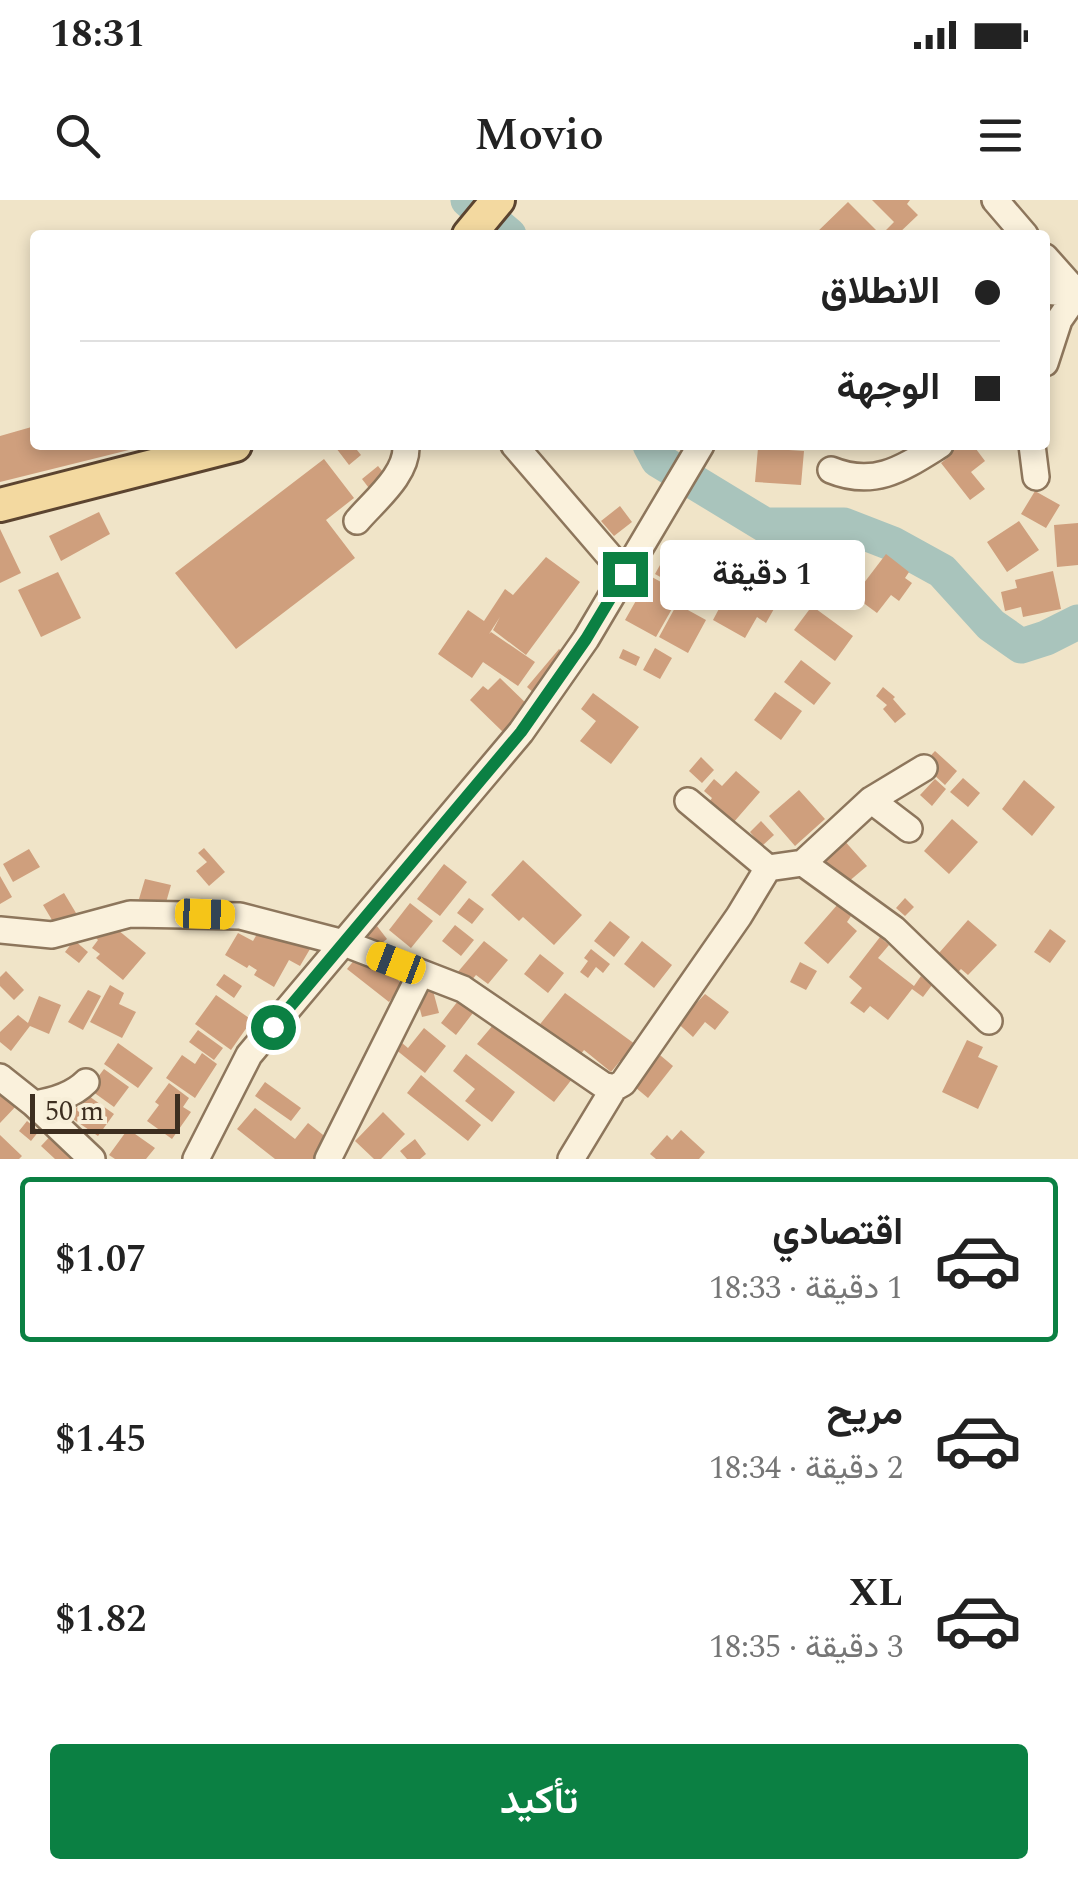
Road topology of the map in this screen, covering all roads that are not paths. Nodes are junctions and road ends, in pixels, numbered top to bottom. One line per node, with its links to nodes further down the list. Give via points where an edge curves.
1 (498, 200): 3 (main road)
2 (994, 200): 4 (street)
3 (473, 230)
4 (1021, 230)
5 (1050, 263): 7 (street)
6 (1050, 291): 7 (street)
7 (1078, 294): 8 (street)
8 (1050, 348)
9 (215, 450): 17 (main road)
10 (406, 450): 18 (street, via 402,468)
11 (518, 450): 19 (street)
12 (698, 450): 19 (street)
13 (931, 450): 15 (street, via 887,475 849,477)
14 (1033, 450): 16 (street)
15 (831, 470)
16 (1036, 477)
17 (0, 505)
18 (357, 521)
19 (625, 574): 27 (street, via 521,732)
20 (924, 768): 21 (street)
21 (871, 800): 23 (street); 24 (street)
22 (688, 801): 25 (street)
23 (909, 829)
24 (803, 863): 25 (street); 29 (street, via 894,930)
25 (768, 868): 32 (street)
26 (0, 930): 27 (street, via 52,934 130,914 222,915)
27 (344, 943): 28 (street); 36 (street, via 250,1055)
28 (421, 973): 32 (street, via 464,990); 34 (street)
29 (990, 1021)
30 (0, 1077): 33 (street)
31 (86, 1082): 33 (street, via 52,1102)
32 (614, 1088): 37 (street)
33 (34, 1104): 35 (street)
34 (333, 1157)
35 (92, 1159)
36 (196, 1159)
37 (571, 1159)

